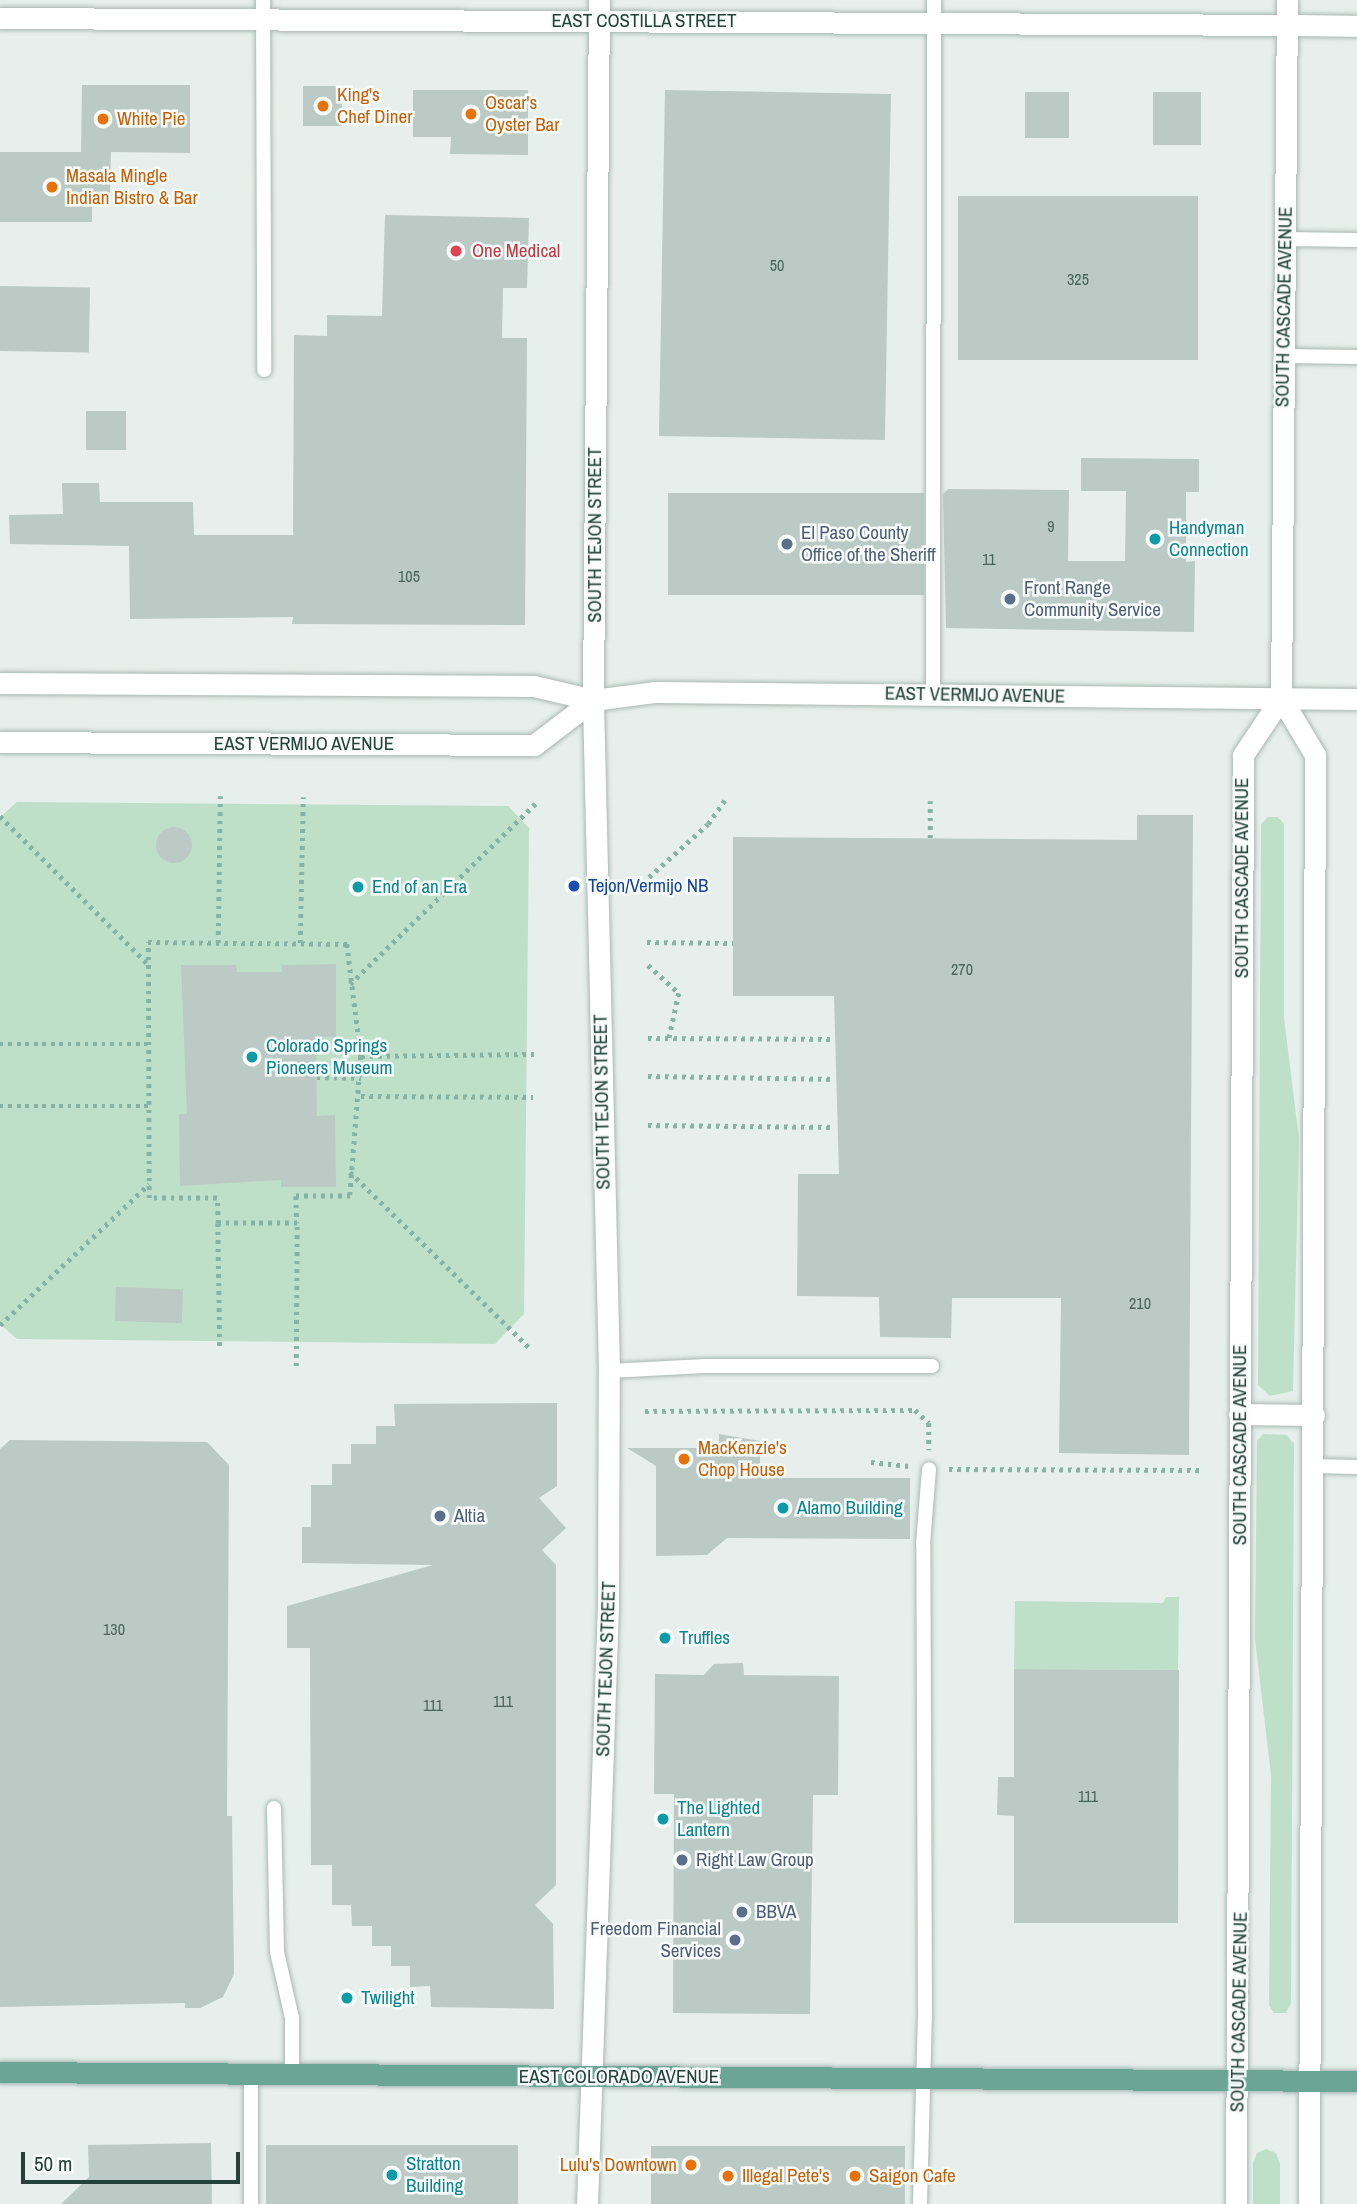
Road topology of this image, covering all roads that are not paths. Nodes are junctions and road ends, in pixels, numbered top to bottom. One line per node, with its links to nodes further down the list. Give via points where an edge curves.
1 (934, 0): 6 (lane)
2 (1287, 0): 7 (street, SOUTH CASCADE AVENUE)
3 (263, 10): 4 (street, EAST COSTILLA STREET); 5 (street, EAST COSTILLA STREET); 13 (lane)
4 (599, 11): 6 (street, EAST COSTILLA STREET); 18 (street, SOUTH TEJON STREET)
5 (0, 18)
6 (934, 23): 7 (street, EAST COSTILLA STREET); 15 (lane)
7 (1287, 25): 8 (street, EAST COSTILLA STREET); 9 (street, SOUTH CASCADE AVENUE)
8 (1357, 26)
9 (1285, 239): 10 (lane); 11 (street, SOUTH CASCADE AVENUE)
10 (1357, 240)
11 (1284, 356): 12 (lane); 16 (street, SOUTH CASCADE AVENUE)
12 (1357, 357)
13 (264, 370)
14 (0, 683): 18 (street, EAST VERMIJO AVENUE, via 534,686)
15 (933, 694): 16 (street, EAST VERMIJO AVENUE); 18 (street, EAST VERMIJO AVENUE, via 655,692)
16 (1282, 698): 17 (street, EAST VERMIJO AVENUE); 22 (street, SOUTH CASCADE AVENUE, via 1243,755); 23 (street, via 1315,755)
17 (1357, 699)
18 (593, 700): 19 (street, EAST VERMIJO AVENUE, via 534,745); 21 (street, SOUTH TEJON STREET)
19 (0, 742)
20 (932, 1366): 21 (lane, via 705,1366)
21 (608, 1371): 31 (street, SOUTH TEJON STREET, via 608,1605)
22 (1239, 1414): 23 (street); 35 (street, SOUTH CASCADE AVENUE)
23 (1314, 1415): 24 (street)
24 (1313, 1466): 25 (lane); 33 (street)
25 (1357, 1467)
26 (929, 1469): 32 (lane, via 923,1544)
27 (274, 1808): 30 (lane, via 277,1952 292,2018)
28 (0, 2072): 29 (main road, EAST COLORADO AVENUE)
29 (251, 2074): 30 (main road, EAST COLORADO AVENUE); 36 (lane)
30 (292, 2074): 31 (main road, EAST COLORADO AVENUE)
31 (593, 2077): 32 (main road, EAST COLORADO AVENUE); 37 (street, SOUTH TEJON STREET)
32 (922, 2078): 35 (main road, EAST COLORADO AVENUE); 38 (lane)
33 (1310, 2081): 34 (main road, EAST COLORADO AVENUE); 35 (main road, EAST COLORADO AVENUE); 40 (street)
34 (1357, 2081)
35 (1237, 2082): 39 (street, SOUTH CASCADE AVENUE)
36 (251, 2204)
37 (587, 2204)
38 (920, 2204)
39 (1236, 2204)
40 (1309, 2204)

